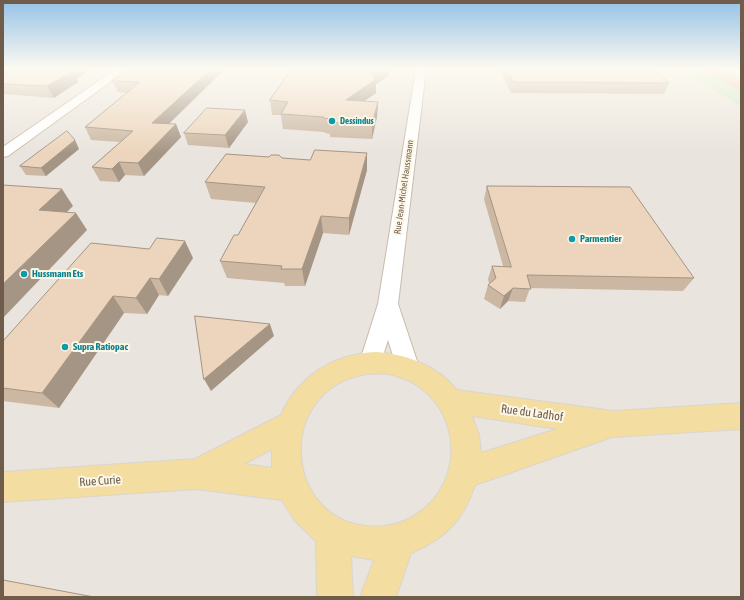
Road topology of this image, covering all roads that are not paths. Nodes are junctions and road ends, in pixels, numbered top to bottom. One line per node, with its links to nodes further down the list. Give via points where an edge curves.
1 (83, 97): 3 (street)
2 (417, 97): 4 (street, Rue Jean-Michel Haussmann)
3 (3, 153)
4 (388, 304): 5 (street, Rue Jean-Michel Haussmann); 6 (street, Rue Jean-Michel Haussmann)
5 (370, 364): 6 (main road); 10 (main road, via 344,369 321,381 301,400)
6 (408, 370): 7 (main road, via 432,382)
7 (451, 401): 9 (main road, Rue du Ladhof); 12 (main road, via 466,434)
8 (741, 416): 9 (main road, Rue du Ladhof)
9 (614, 424): 12 (main road, Rue du Ladhof)
10 (288, 425): 11 (main road, Rue Curie); 13 (main road, via 283,454)
11 (197, 474): 13 (main road, Rue Curie); 14 (main road, Rue Curie)
12 (467, 474): 16 (main road, via 443,517)
13 (289, 485): 15 (main road, via 306,513)
14 (3, 487)
15 (333, 534): 16 (main road); 17 (main road)
16 (397, 543): 18 (main road)
17 (336, 597)
18 (378, 597)

